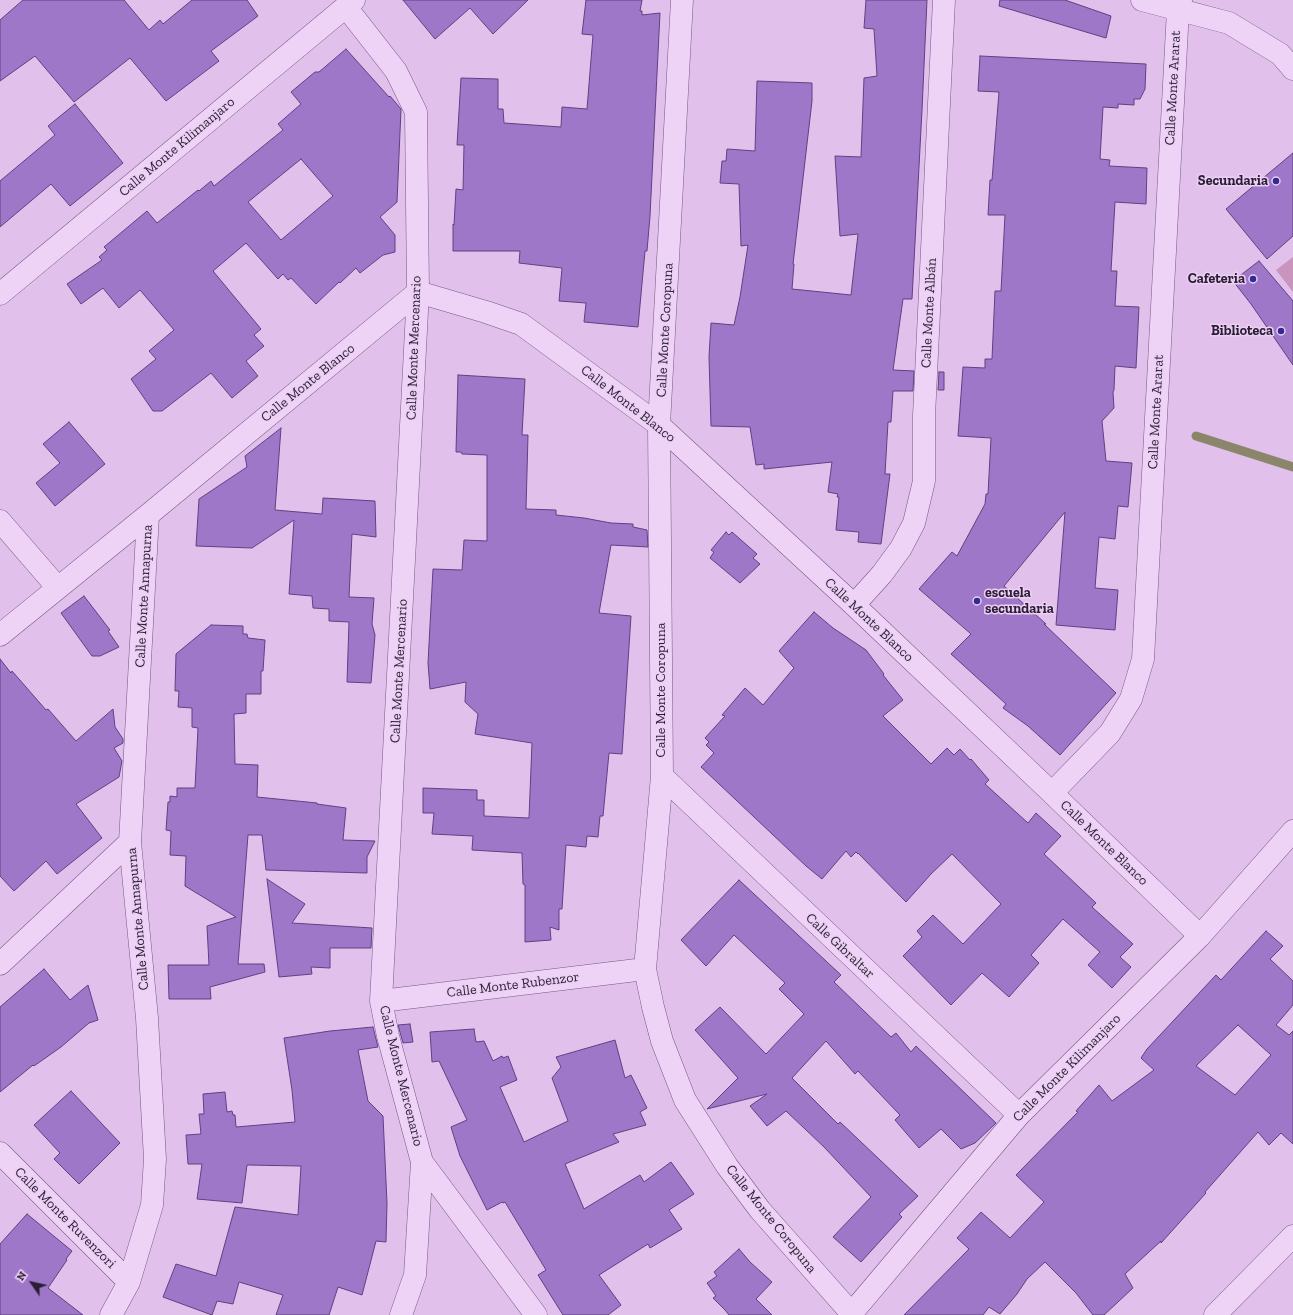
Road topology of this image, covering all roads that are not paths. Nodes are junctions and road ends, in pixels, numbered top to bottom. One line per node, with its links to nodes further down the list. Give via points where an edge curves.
1 (682, 0): 9 (street, Calle Monte Coropuna)
2 (944, 0): 13 (street, Calle Monte Albán, via 924,416 924,481 914,523 901,548)
3 (1142, 0): 5 (street)
4 (350, 3): 7 (street, Calle Monte Mercenario, via 396,71 416,112); 8 (street, Calle Monte Kilimanjaro)
5 (1179, 5): 6 (street, via 1229,23 1280,54); 16 (street, Calle Monte Ararat, via 1143,659 1131,699 1110,733)
6 (1293, 69)
7 (418, 292): 9 (street, Calle Monte Blanco, via 521,324); 10 (street, Calle Monte Blanco); 22 (street, Calle Monte Mercenario)
8 (0, 294)
9 (660, 425): 13 (street, Calle Monte Blanco); 15 (street, Calle Monte Coropuna)
10 (148, 515): 12 (street, Calle Monte Blanco); 18 (street, Calle Monte Annapurna)
11 (0, 522): 12 (street)
12 (58, 588): 14 (street, Calle Monte Blanco)
13 (854, 605): 16 (street, Calle Monte Blanco)
14 (0, 635)
15 (662, 776): 21 (street, Calle Monte Coropuna); 23 (street, Calle Gibraltar)
16 (1052, 793): 19 (street, Calle Monte Blanco)
17 (1293, 831): 19 (street, Calle Monte Kilimanjaro)
18 (130, 842): 20 (street); 27 (street, Calle Monte Annapurna, via 147,1018 155,1159 152,1205)
19 (1200, 936): 23 (street, Calle Monte Kilimanjaro)
20 (0, 964)
21 (645, 969): 22 (street, Calle Monte Rubenzor); 28 (street, Calle Monte Coropuna, via 662,1041 685,1100 727,1166 760,1210)
22 (381, 1001): 25 (street, Calle Monte Mercenario)
23 (1019, 1115): 28 (street, Calle Monte Kilimanjaro)
24 (0, 1153): 27 (street, Calle Monte Ruvenzori)
25 (422, 1162): 30 (street, via 415,1275); 31 (street, Calle Monte Mercenario)
26 (1293, 1236): 32 (street)
27 (129, 1282): 29 (street, Calle Monte Annapurna)
28 (852, 1314)
29 (111, 1315)
30 (401, 1315)
31 (536, 1315)
32 (1215, 1315)

